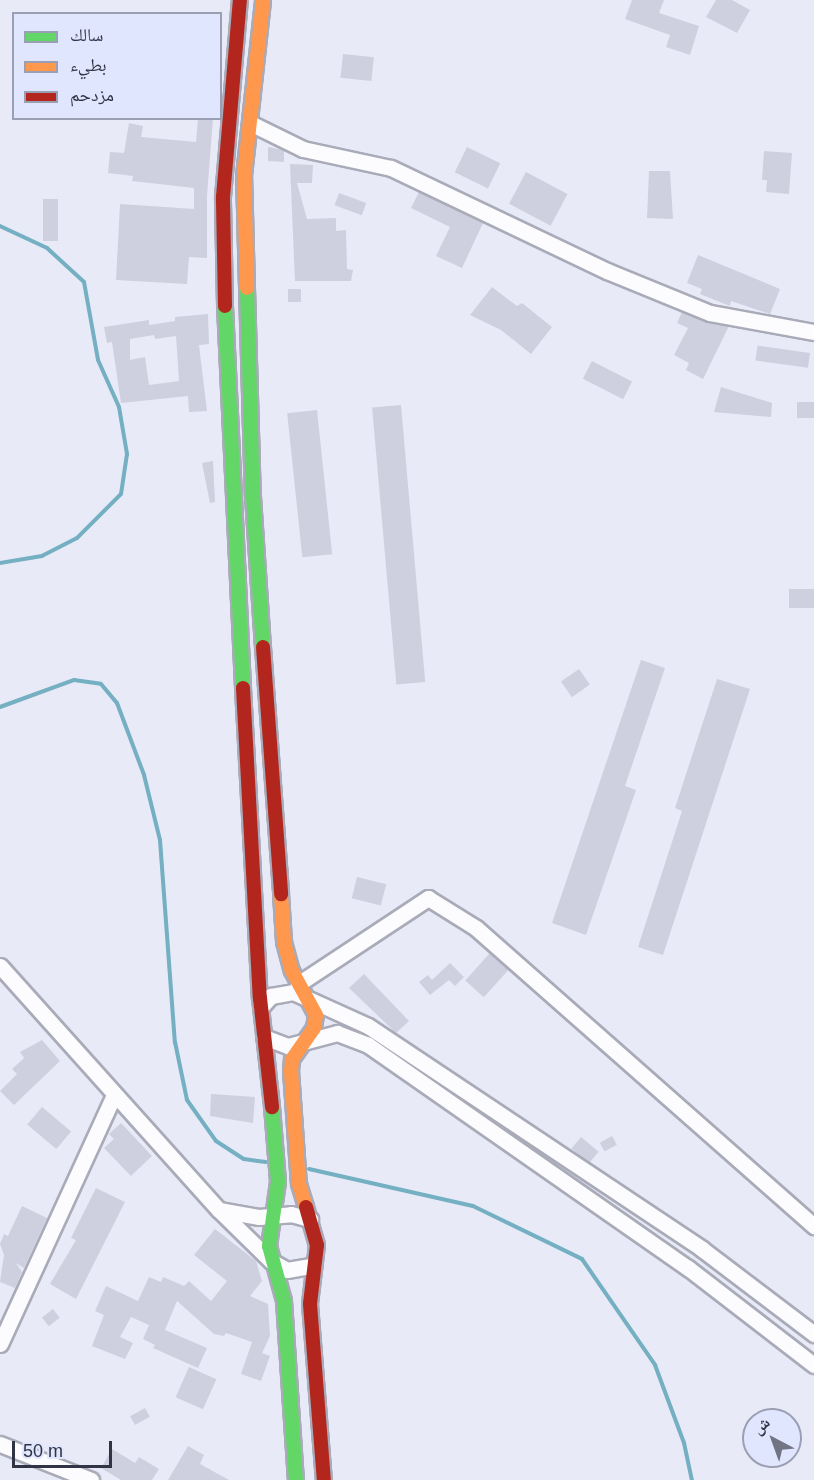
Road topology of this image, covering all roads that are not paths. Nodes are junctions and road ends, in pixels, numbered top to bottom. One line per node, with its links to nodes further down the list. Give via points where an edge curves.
1 (240, 0): 7 (highway, via 223,196 226,355)
2 (263, 0): 3 (highway)
3 (250, 123): 4 (street, via 303,149 391,168 607,271 710,313); 6 (highway, via 244,176 253,497 284,942)
4 (814, 332)
5 (0, 966): 10 (street)
6 (302, 990): 7 (street, via 271,996); 9 (highway, via 316,1015); 14 (street, via 428,898 476,928); 17 (street, via 378,1033 702,1249)
7 (261, 1007): 8 (highway)
8 (264, 1037): 9 (street, via 288,1046); 12 (highway, via 277,1146 278,1182)
9 (305, 1043): 13 (highway, via 292,1060 291,1071 299,1184); 19 (street, via 337,1033 368,1045 688,1268)
10 (114, 1095): 11 (street); 18 (street)
11 (219, 1210): 12 (street, via 245,1216); 15 (street)
12 (273, 1216): 13 (street, via 291,1214); 15 (highway, via 269,1238)
13 (310, 1220): 16 (highway, via 317,1245)
14 (814, 1226)
15 (271, 1261): 16 (street, via 287,1270); 22 (highway, via 284,1301)
16 (314, 1265): 23 (highway, via 310,1304)
17 (814, 1334)
18 (0, 1344)
19 (814, 1365)
20 (0, 1444): 21 (street)
21 (91, 1480)
22 (296, 1480)
23 (324, 1480)

